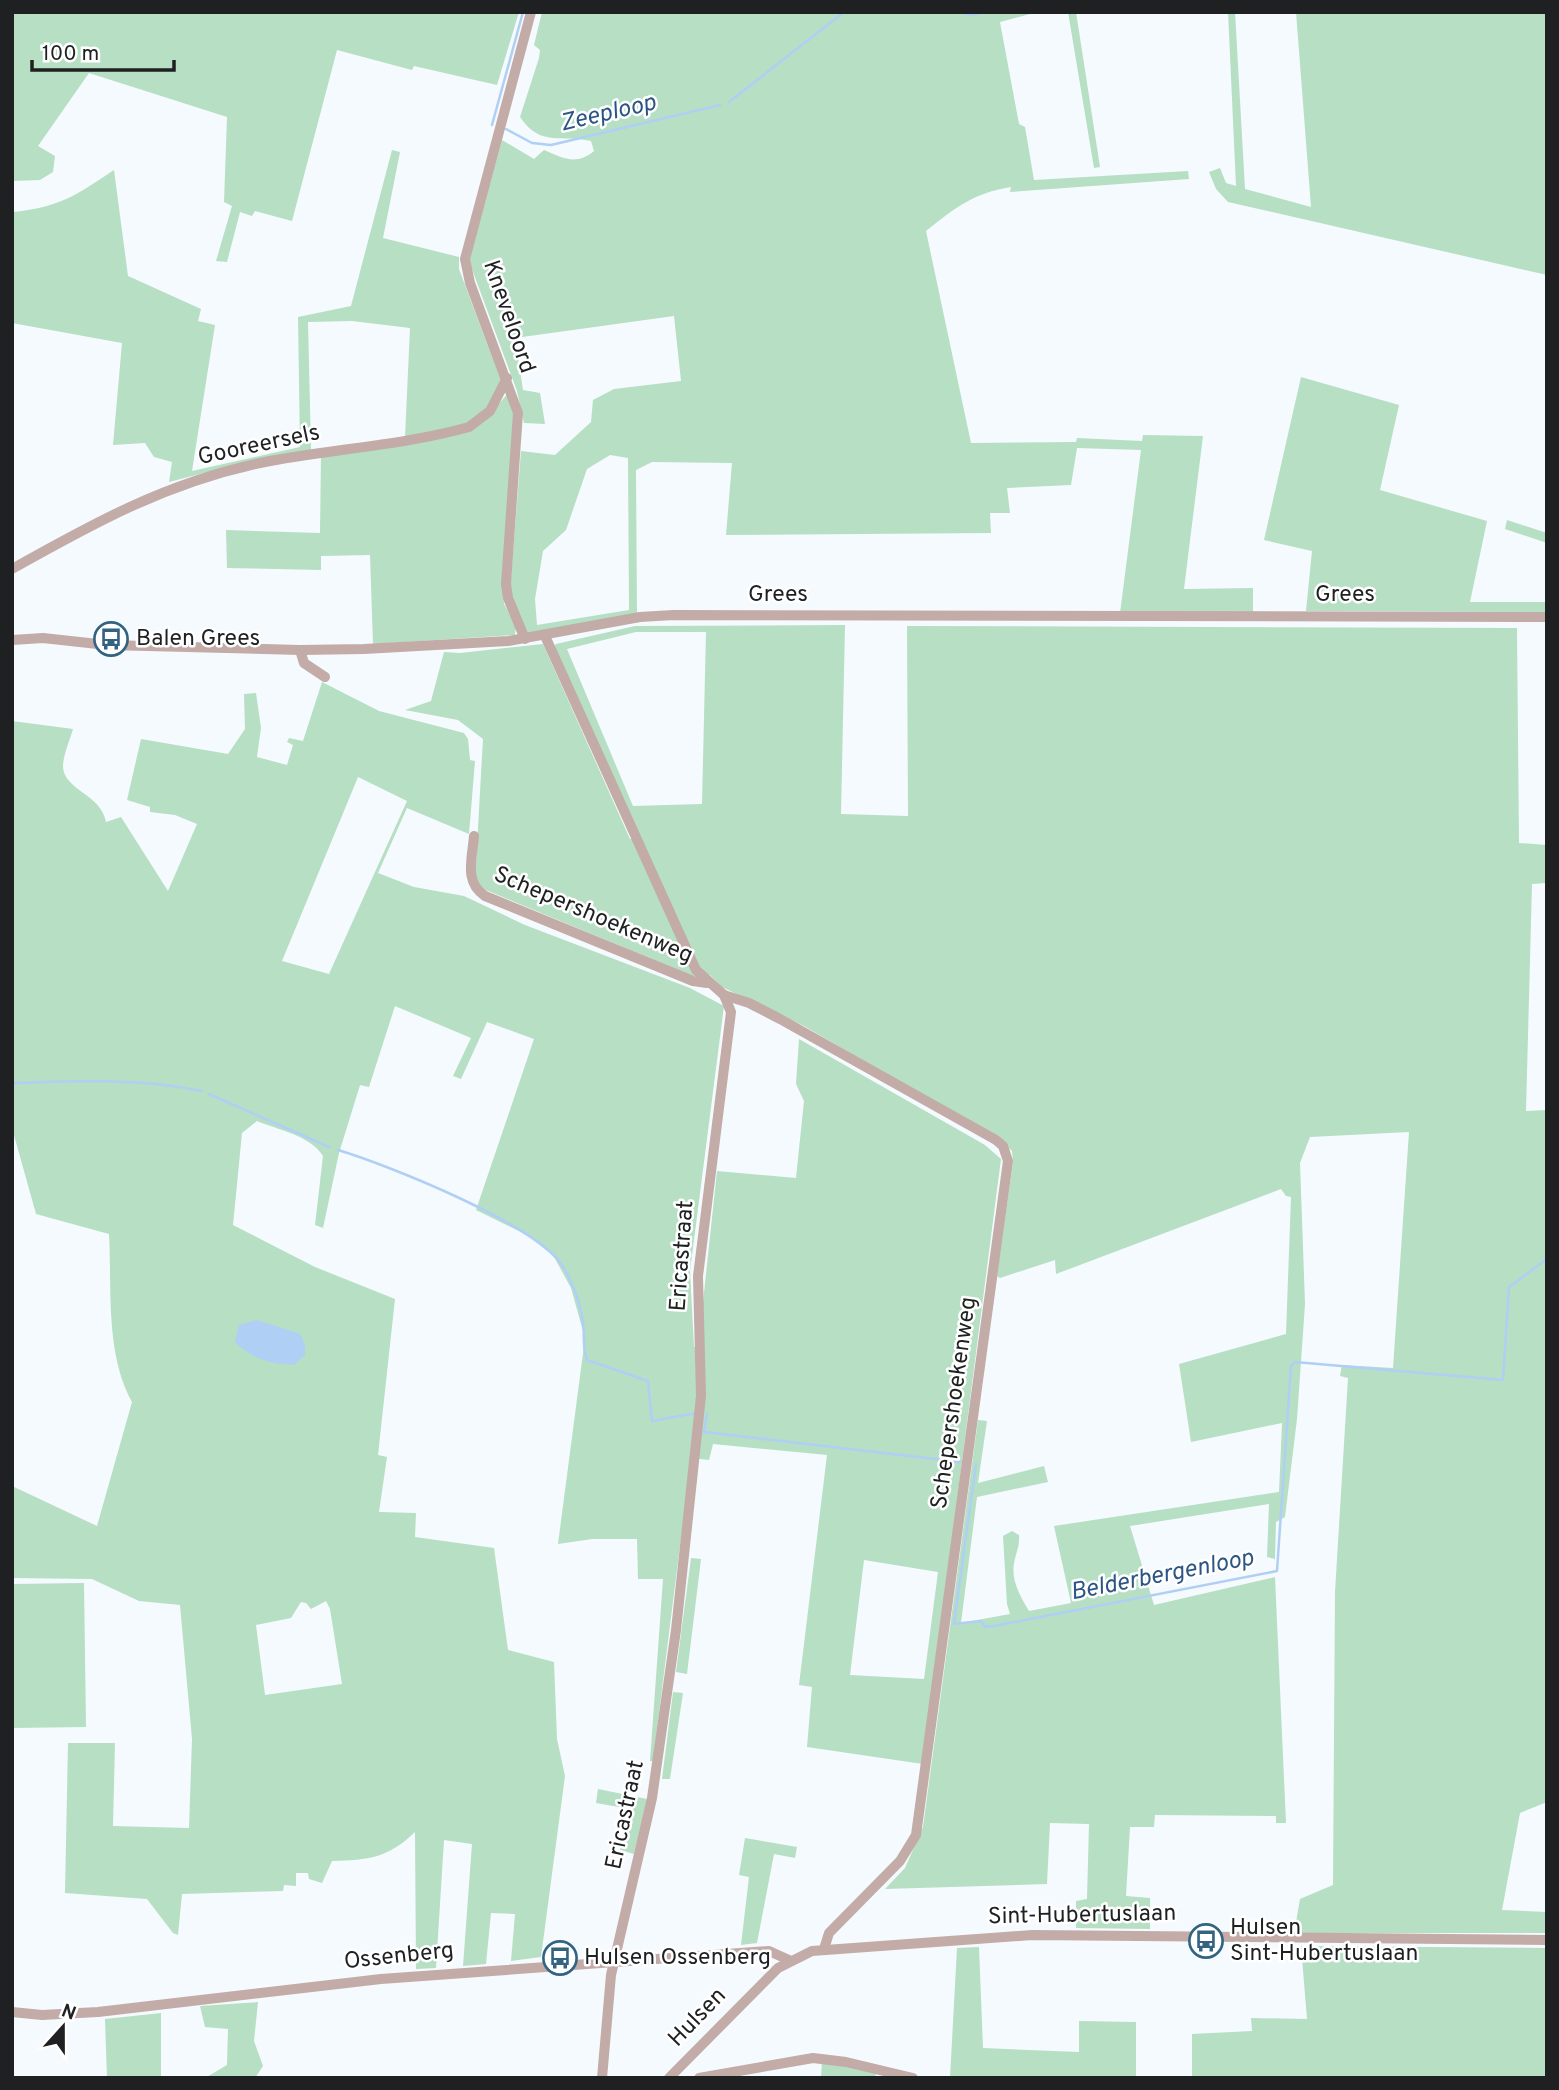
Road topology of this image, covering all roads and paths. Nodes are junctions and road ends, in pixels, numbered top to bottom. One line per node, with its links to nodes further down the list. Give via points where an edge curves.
1 (531, 12): 2 (street, Kneveloord, via 465,259 470,284)
2 (507, 378): 3 (street, Gooreersels, via 490,411 469,427 259,463 174,488 141,499); 6 (street, Kneveloord, via 516,400 518,427 506,584)
3 (12, 569)
4 (1547, 617): 5 (street, Grees, via 673,615)
5 (545, 636): 6 (street, Grees); 11 (street, via 696,970)
6 (524, 639): 8 (street, Grees)
7 (12, 640): 8 (street, Grees)
8 (300, 650): 9 (street, via 304,663)
9 (325, 677)
10 (474, 836): 11 (street, Schepershoekenweg, via 470,880 485,896 693,981)
11 (708, 983): 12 (street)
12 (724, 995): 14 (street, Schepershoekenweg, via 780,1018 996,1140 1008,1161 916,1835 900,1861 829,1933); 16 (street, Ericastraat, via 730,1027 698,1276 702,1370 698,1440 660,1755)
13 (1547, 1940): 14 (street, Sint-Hubertuslaan, via 1057,1935)
14 (824, 1949): 15 (street, Sint-Hubertuslaan)
15 (789, 1960): 16 (street, Ossenberg, via 769,1951); 18 (street, Hulsen)
16 (615, 1961): 17 (street, Ossenberg, via 381,1979 99,2012); 19 (street, Ericastraat)
17 (12, 2012)
18 (675, 2076)
19 (602, 2078)
20 (699, 2078): 21 (street, via 813,2059)
21 (913, 2078)

